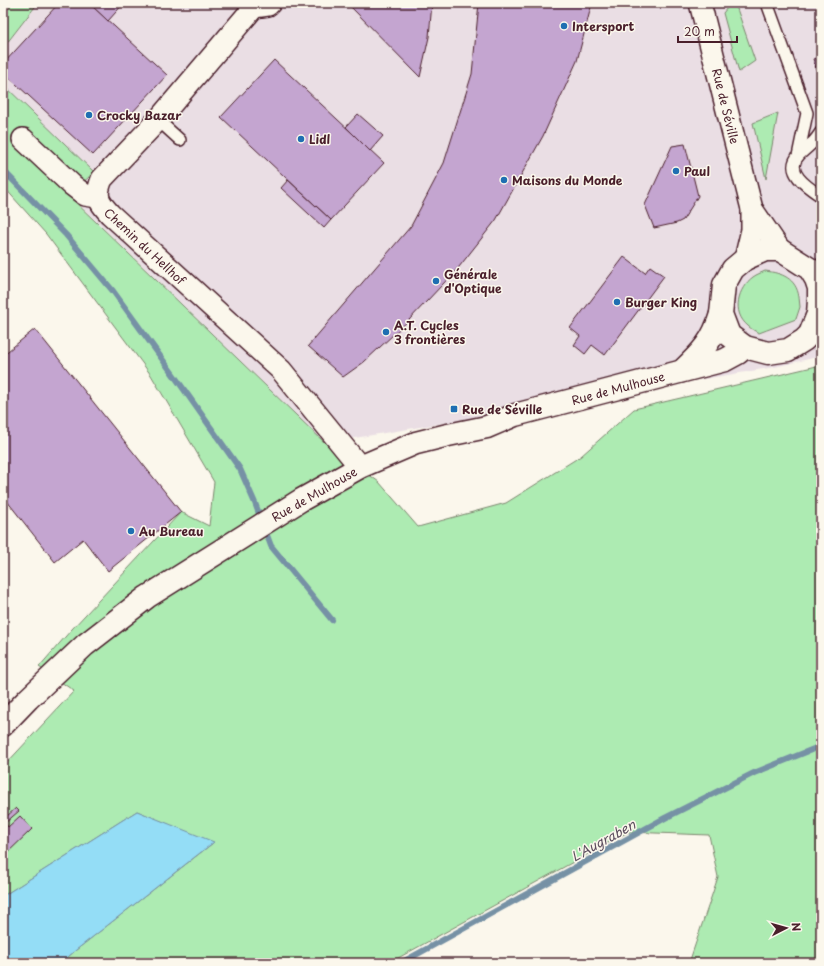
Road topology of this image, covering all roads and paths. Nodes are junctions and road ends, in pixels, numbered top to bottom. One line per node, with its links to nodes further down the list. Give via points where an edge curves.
1 (270, 3): 4 (street, Chemin du Hellhof, via 254,7)
2 (700, 3): 11 (street, Rue de Séville)
3 (767, 3): 8 (lane, via 807,113)
4 (158, 120): 7 (lane); 10 (street, Chemin du Hellhof, via 102,179)
5 (821, 132): 8 (lane)
6 (23, 139): 10 (street, via 76,188 85,195)
7 (180, 140)
8 (798, 156): 9 (lane, via 794,168 797,178)
9 (820, 195)
10 (98, 198): 19 (street, Chemin du Hellhof, via 110,214 281,370)
11 (752, 209): 12 (street, Rue de Séville); 13 (street, Rue de Séville, via 752,230)
12 (780, 250): 13 (main road, via 765,250); 14 (main road)
13 (745, 259): 15 (main road, via 732,269 724,285)
14 (818, 277): 16 (main road)
15 (721, 314): 17 (main road, via 729,335); 18 (main road, Rue de Mulhouse, via 716,330 702,352)
16 (816, 332): 17 (main road, via 788,350 768,353)
17 (745, 347): 18 (main road, Rue de Mulhouse, via 726,360)
18 (681, 372): 19 (main road, Rue de Mulhouse, via 515,415 488,427 416,443)
19 (360, 467): 20 (main road, Rue de Mulhouse, via 280,513 147,597 85,645)
20 (3, 725)

